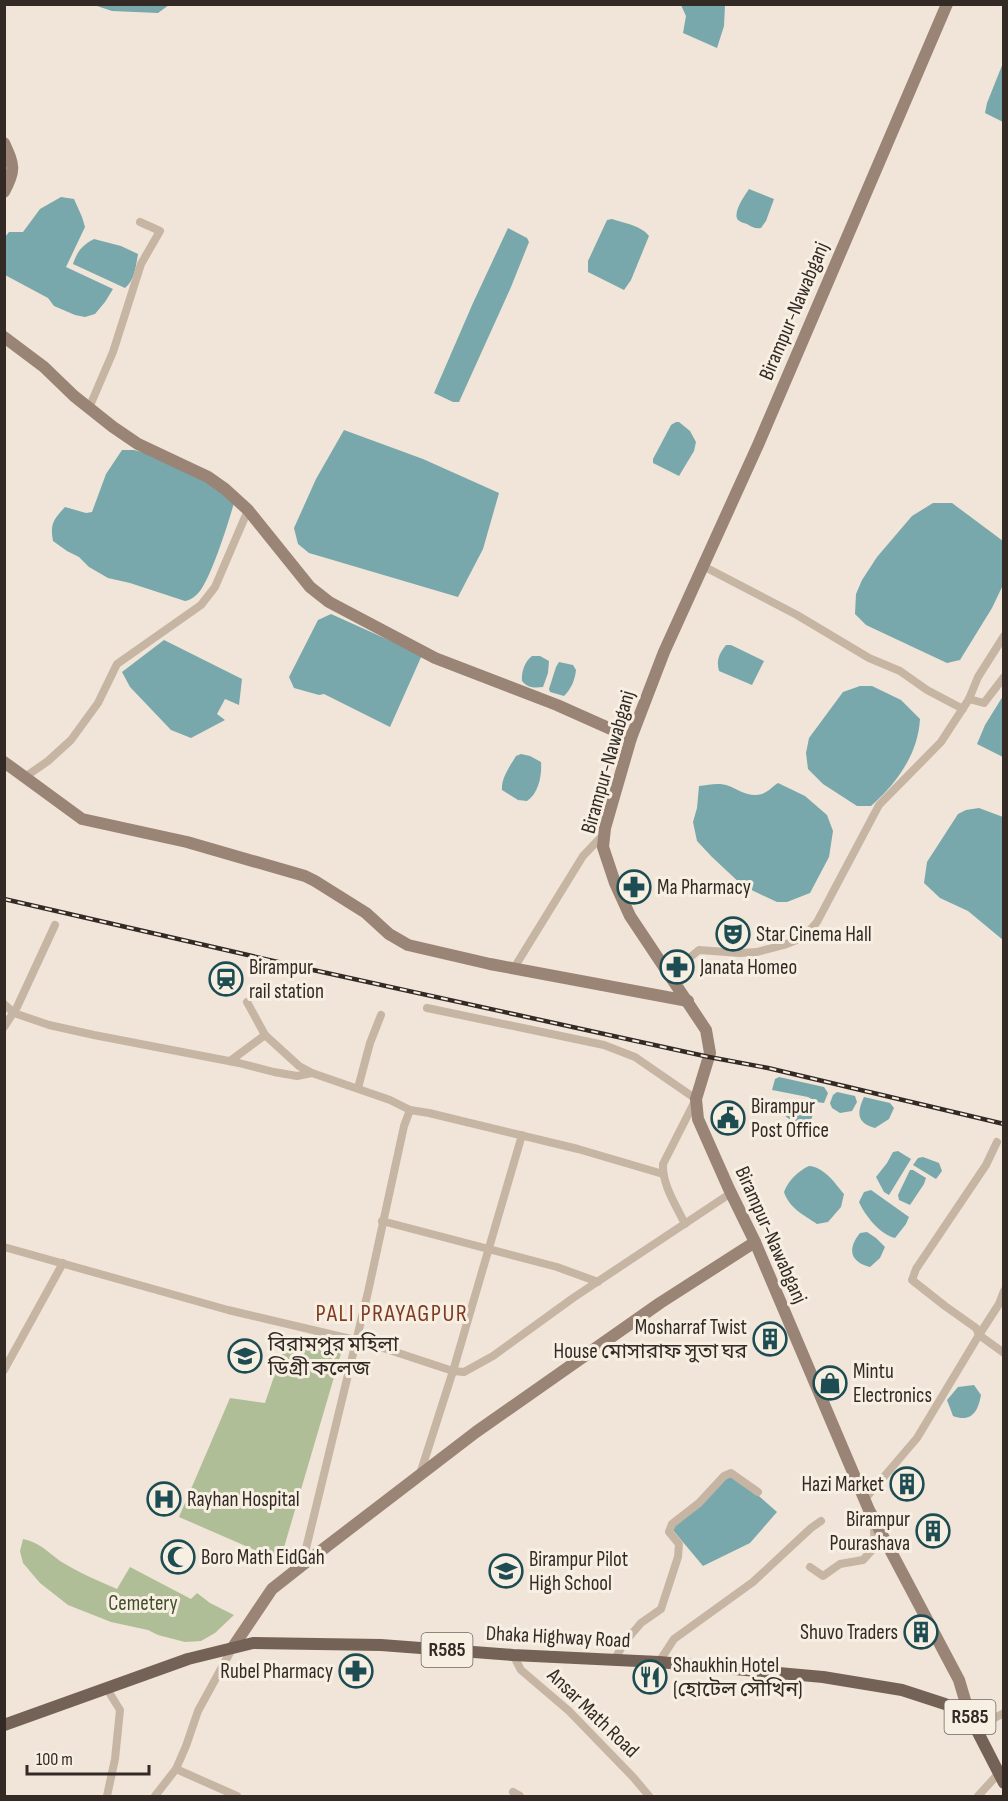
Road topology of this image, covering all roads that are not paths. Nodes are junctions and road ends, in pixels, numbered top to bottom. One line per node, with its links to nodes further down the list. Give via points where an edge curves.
1 (947, 4): 8 (street, Birampur-Nawabganj)
2 (4, 143): 3 (street, via 14,164)
3 (4, 192)
4 (140, 222): 6 (street, via 160,231 141,264 113,352)
5 (4, 337): 6 (street)
6 (89, 408): 7 (street, via 138,444 208,477)
7 (248, 510): 13 (street, via 310,587 329,602 435,658); 15 (street, via 215,587 201,605 117,664 98,703 71,740)
8 (703, 566): 12 (street); 13 (street, Birampur-Nawabganj)
9 (1004, 636): 11 (street, via 978,676)
10 (1004, 677): 11 (street, via 984,703)
11 (969, 699): 12 (street)
12 (963, 709): 19 (street, via 941,742 879,805 817,922 804,937 757,952 699,950)
13 (631, 738): 16 (street, Birampur-Nawabganj)
14 (4, 762): 15 (street)
15 (25, 777): 18 (street, via 82,819 187,842 294,872 357,907 408,945)
16 (604, 834): 18 (street, via 583,856); 19 (street, Birampur-Nawabganj, via 603,847 630,916)
17 (55, 925): 24 (street)
18 (514, 968): 20 (street)
19 (670, 974): 20 (street, Birampur-Nawabganj)
20 (687, 1001): 31 (street, Birampur-Nawabganj, via 706,1030 709,1042 709,1058)
21 (248, 1002): 27 (street)
22 (4, 1004): 24 (street)
23 (427, 1008): 31 (street, via 604,1045 641,1061)
24 (14, 1012): 26 (street); 28 (street, via 49,1025)
25 (381, 1015): 30 (street)
26 (4, 1027)
27 (265, 1035): 28 (street); 29 (street)
28 (230, 1061): 29 (street, via 297,1076)
29 (312, 1073): 30 (street)
30 (358, 1088): 32 (street)
31 (696, 1099): 35 (street, via 668,1152); 36 (street, Birampur-Nawabganj, via 698,1119)
32 (410, 1110): 33 (street); 37 (street)
33 (522, 1135): 35 (street); 41 (street)
34 (997, 1142): 45 (street, via 912,1280 976,1328)
35 (663, 1174): 38 (street)
36 (731, 1193): 38 (street); 39 (street, Birampur-Nawabganj)
37 (382, 1221): 41 (street); 46 (street)
38 (685, 1224): 43 (street)
39 (755, 1242): 50 (street, via 660,1303 476,1432); 52 (street, Birampur-Nawabganj)
40 (4, 1247): 42 (street)
41 (488, 1250): 43 (street); 49 (street)
42 (63, 1263): 46 (street, via 228,1310); 48 (street)
43 (598, 1282): 49 (street, via 493,1356 464,1372)
44 (1004, 1291): 45 (street)
45 (979, 1335): 47 (street); 52 (street, via 917,1438)
46 (356, 1340): 49 (street); 55 (street)
47 (1004, 1353)
48 (4, 1370)
49 (453, 1371): 50 (street)
50 (419, 1477): 55 (street)
51 (758, 1492): 59 (street, via 731,1473 672,1524 669,1532 679,1544 678,1557 661,1609 641,1623)
52 (865, 1499): 54 (street, Birampur-Nawabganj)
53 (821, 1521): 60 (street, via 753,1582 674,1639)
54 (878, 1526): 56 (street, via 872,1550 863,1560 840,1564 823,1576); 63 (street, Birampur-Nawabganj, via 959,1680)
55 (302, 1566): 57 (street, via 272,1589)
56 (810, 1567)
57 (233, 1647): 58 (main road, Dhaka Highway Road / R585, via 253,1643 327,1643); 61 (main road, Dhaka Highway Road / R585); 65 (street, via 198,1711)
58 (513, 1655): 59 (main road, Dhaka Highway Road / R585); 70 (street, Ansar Math Road, via 521,1670 569,1711)
59 (615, 1659): 60 (main road, Dhaka Highway Road / R585)
60 (659, 1662): 63 (main road, Dhaka Highway Road / R585, via 823,1677 902,1690 945,1704)
61 (107, 1689): 64 (main road, Dhaka Highway Road / R585); 67 (street, via 120,1710)
62 (1004, 1713): 63 (street, via 984,1723)
63 (972, 1721): 66 (main road, R585)
64 (4, 1725)
65 (176, 1768): 68 (street); 69 (street)
66 (1001, 1778): 71 (street)
67 (107, 1797)
68 (155, 1797)
69 (237, 1797)
70 (649, 1797)
71 (978, 1797)

